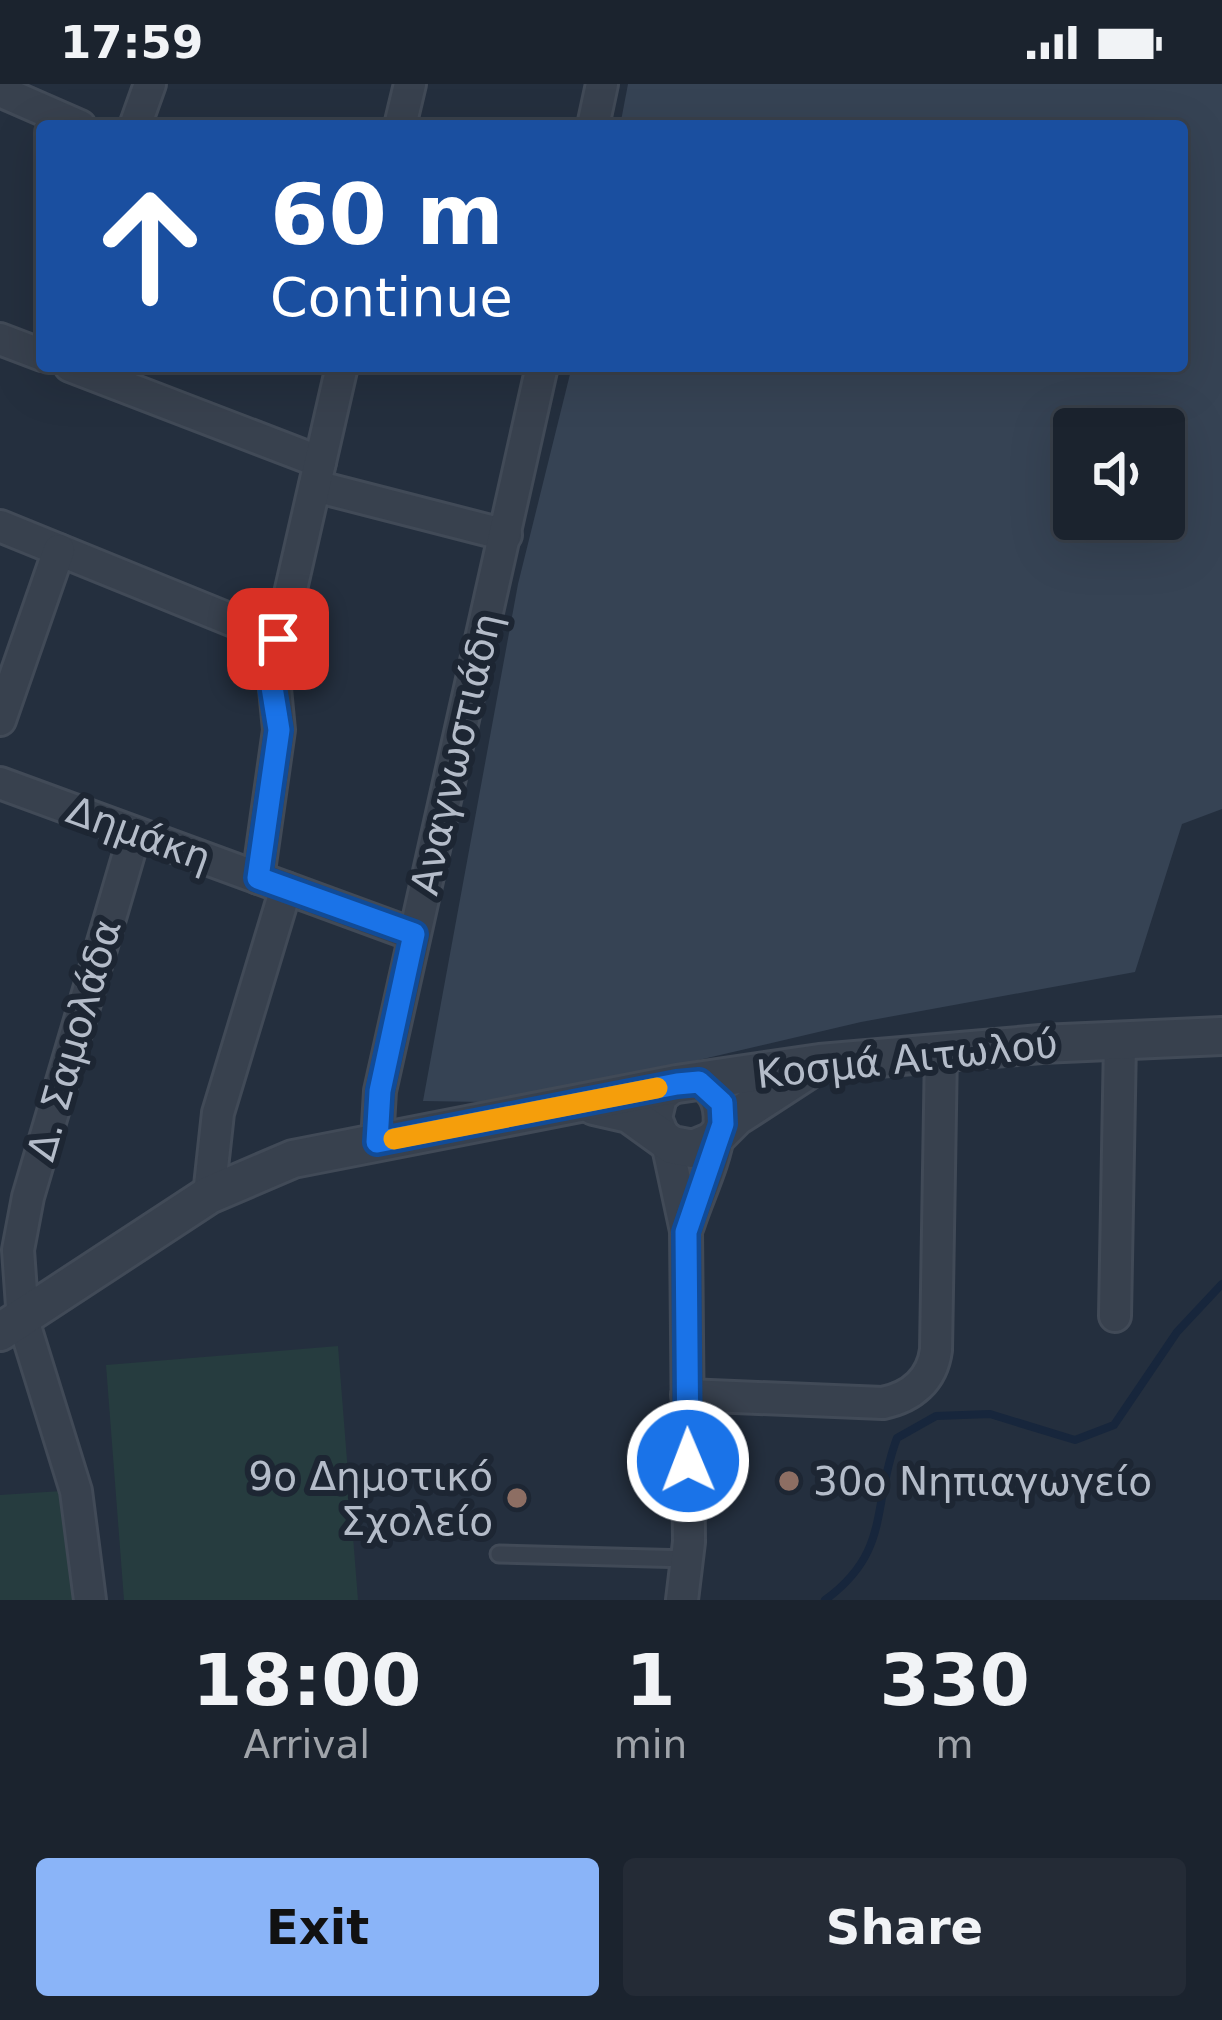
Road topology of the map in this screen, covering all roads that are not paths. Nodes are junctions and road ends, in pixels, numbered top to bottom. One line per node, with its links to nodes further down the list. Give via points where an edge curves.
1 (150, 84): 6 (street)
2 (410, 84): 7 (street)
3 (602, 84): 8 (street)
4 (14, 92): 5 (street)
5 (68, 120)
6 (137, 120)
7 (401, 120)
8 (594, 120)
9 (0, 339): 10 (street)
10 (36, 354)
11 (84, 372): 14 (street)
12 (341, 372): 14 (street)
13 (541, 372): 16 (street, Αναγνωστιάδη)
14 (317, 474): 16 (street); 18 (street)
15 (0, 526): 17 (street)
16 (506, 535): 23 (street, Αναγνωστιάδη)
17 (59, 550): 18 (street); 19 (street)
18 (278, 639): 22 (street)
19 (0, 720)
20 (0, 783): 21 (street, Δημάκη)
21 (135, 833): 22 (street, Δημάκη); 36 (street, Δ. Σαμολάδα, via 28,1197)
22 (272, 883): 23 (street, Δημάκη); 33 (street, via 218,1112)
23 (414, 934): 32 (street, Αναγνωστιάδη)
24 (1222, 1036): 25 (street, Κοσμά Αιτωλού)
25 (1120, 1041): 26 (street, Κοσμά Αιτωλού); 35 (street)
26 (940, 1050): 27 (street, Κοσμά Αιτωλού); 37 (street, via 936,1350 926,1378 883,1402)
27 (820, 1063): 28 (street, Κοσμά Αιτωλού); 30 (street)
28 (688, 1083): 29 (street, Κοσμά Αιτωλού); 30 (street, via 722,1103); 31 (street, via 657,1108)
29 (578, 1104): 31 (street, via 617,1109); 32 (street, Κοσμά Αιτωλού)
30 (718, 1134): 31 (street, via 693,1149); 34 (street)
31 (664, 1138): 34 (street)
32 (377, 1142): 33 (street, Κοσμά Αιτωλού, via 276,1164)
33 (209, 1195): 36 (street, Κοσμά Αιτωλού)
34 (686, 1232): 37 (street)
35 (1115, 1316)
36 (11, 1326): 40 (street, Δ. Σαμολάδα, via 76,1491)
37 (687, 1395): 39 (street)
38 (500, 1554): 39 (lane)
39 (689, 1559): 41 (street)
40 (90, 1600)
41 (682, 1600)

